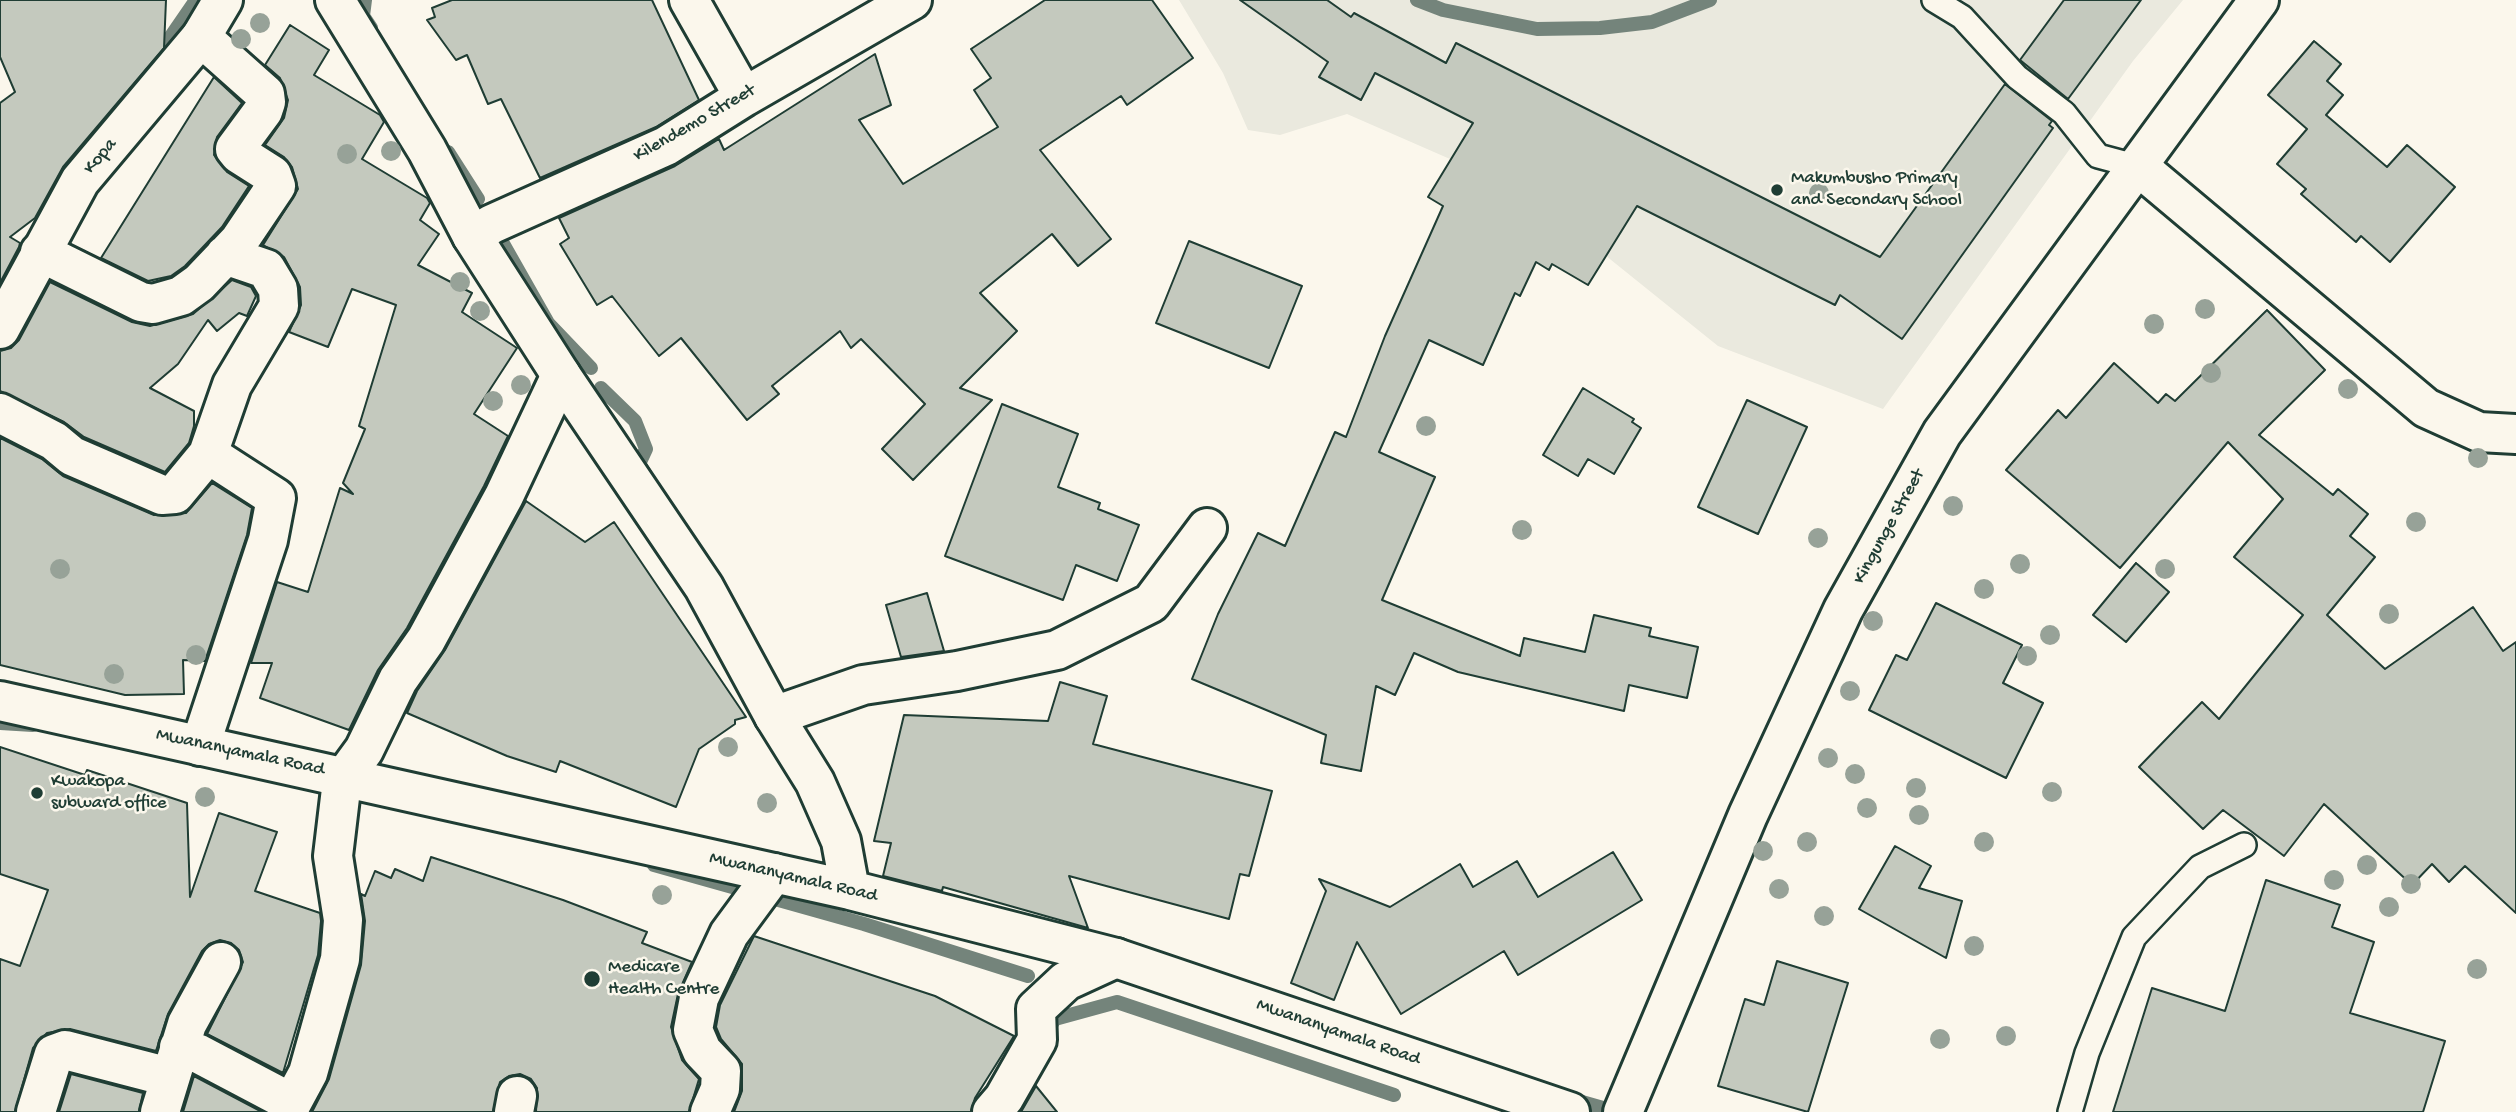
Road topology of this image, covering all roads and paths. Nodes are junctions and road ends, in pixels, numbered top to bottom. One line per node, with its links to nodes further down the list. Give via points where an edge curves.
1 (223, 0): 7 (street, Kopa)
2 (335, 0): 10 (street, via 427,150)
3 (689, 0): 8 (street)
4 (912, 0): 8 (street, Kilendemo Street)
5 (1934, 0): 9 (lane, via 1962,17 2017,77 2064,113 2098,156)
6 (2259, 0): 9 (street, Kingunge Street)
7 (201, 37): 11 (street, Kopa, via 80,181); 12 (street, via 265,94 267,102 235,149 275,179 276,187)
8 (744, 97): 10 (street, Kilendemo Street, via 666,146)
9 (2139, 167): 16 (street, via 2426,408 2479,432); 34 (street, Kingunge Street, via 1942,433 1843,610 1748,816)
10 (472, 236): 14 (street)
11 (40, 252): 12 (street, via 153,304 181,296); 13 (street, Kopa)
12 (225, 255): 17 (street, via 266,269 278,289 279,306 232,385)
13 (0, 329)
14 (561, 375): 20 (street, via 704,587); 22 (street, via 504,496 426,639 398,680 364,750)
15 (0, 413): 17 (street, via 54,441 72,456 162,495 175,494)
16 (2516, 434)
17 (208, 454): 21 (street, via 276,498 268,540)
18 (1207, 528): 20 (street, via 1151,603 1057,650 863,685)
19 (0, 701): 21 (street, Mwananyamala Road)
20 (774, 716): 25 (street, via 815,782 841,841)
21 (200, 746): 22 (street, Mwananyamala Road)
22 (345, 776): 24 (street, Mwananyamala Road); 29 (street, via 333,856 343,919 340,959 308,1073)
23 (2244, 845): 35 (lane, via 2200,867 2134,937 2087,1053)
24 (774, 873): 25 (street, Mwananyamala Road); 31 (street, via 729,934 699,998 693,1030 702,1051 721,1071 720,1089)
25 (850, 890): 26 (street, Mwananyamala Road)
26 (1116, 958): 32 (street, via 1066,981 1036,1009 1037,1040); 33 (street, Mwananyamala Road)
27 (221, 962): 28 (street, via 195,1005)
28 (169, 1079): 29 (street, via 199,1054); 30 (street, via 65,1050 54,1054)
29 (290, 1108)
30 (36, 1112)
31 (710, 1112)
32 (992, 1112)
33 (1570, 1112)
34 (1623, 1112)
35 (2070, 1112)

